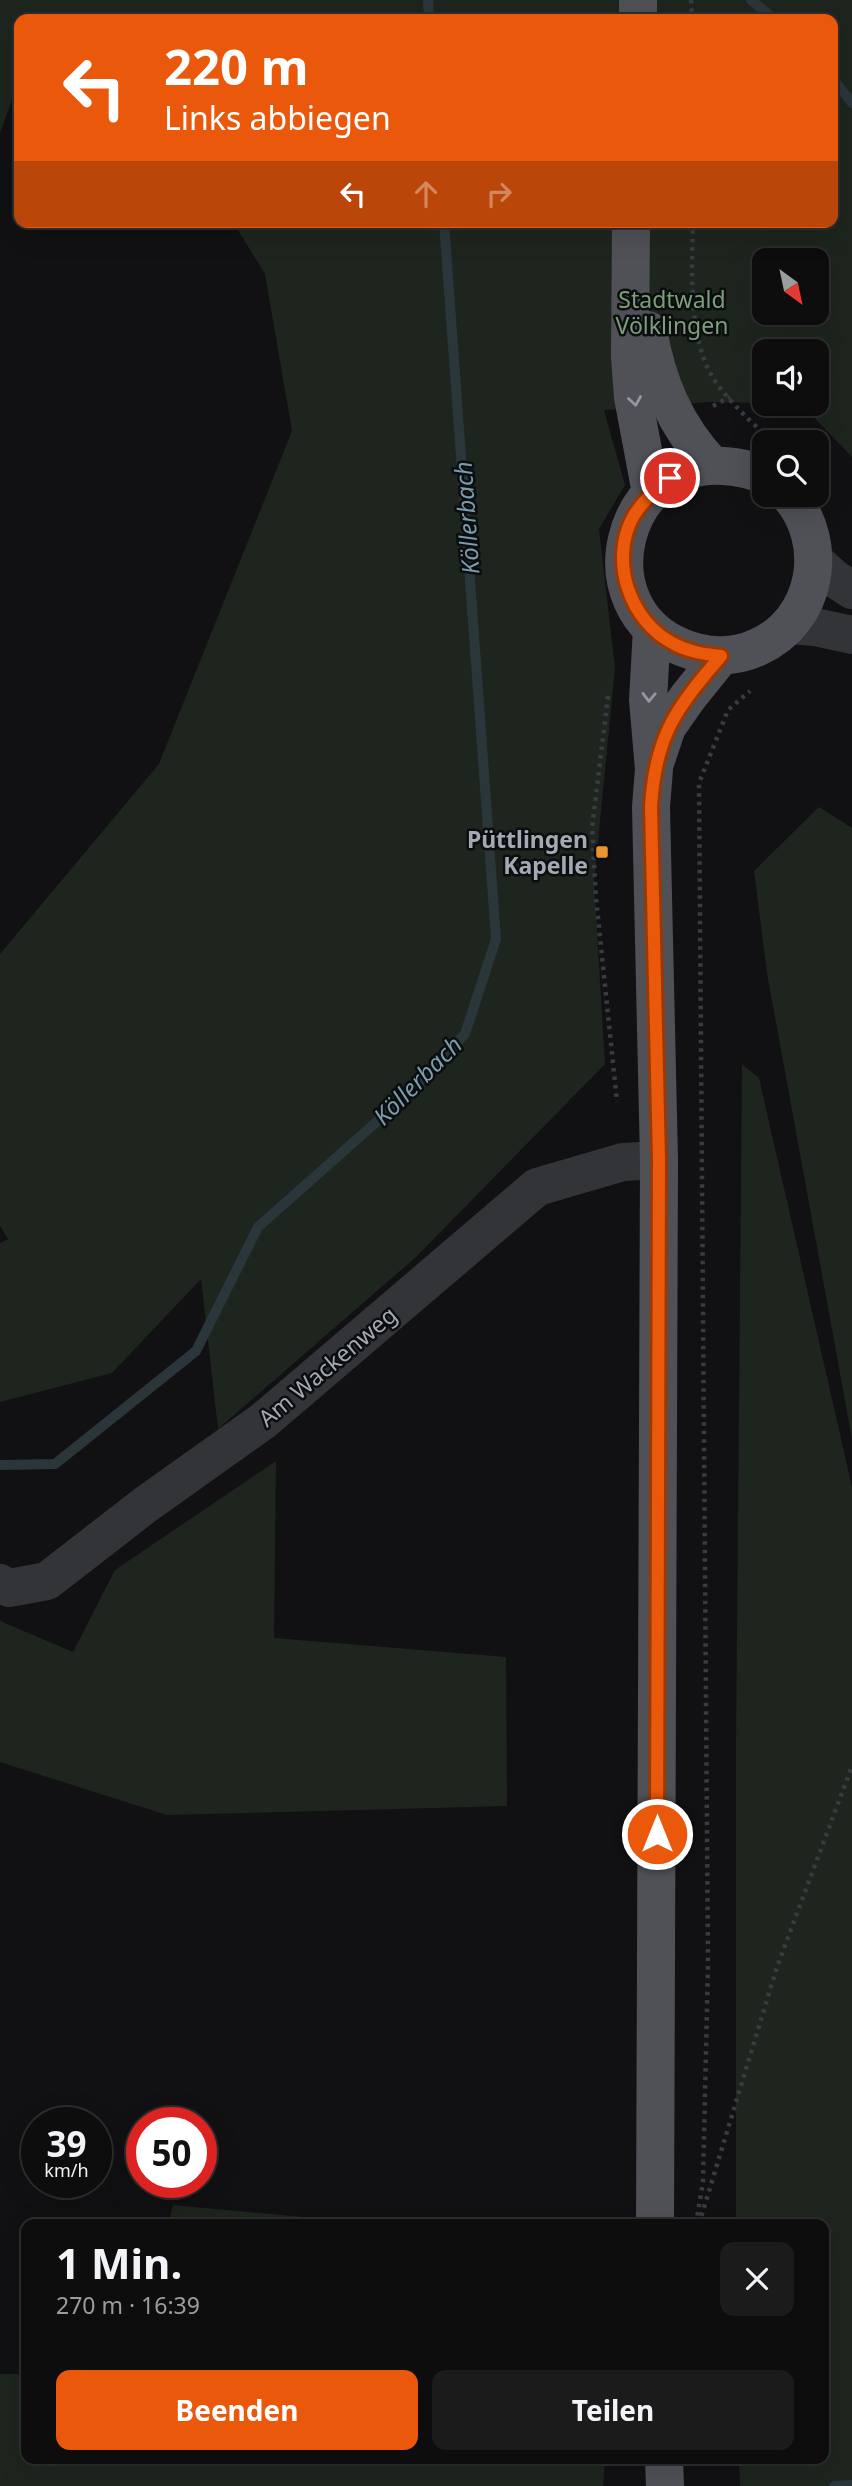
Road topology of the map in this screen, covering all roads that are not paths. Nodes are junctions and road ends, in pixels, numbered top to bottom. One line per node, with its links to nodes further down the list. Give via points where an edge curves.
1 (631, 229): 2 (main road, via 662,389 681,428); 4 (main road, one-way to 4, via 630,357)
2 (712, 465): 3 (main road); 4 (main road, via 680,473)
3 (752, 471)
4 (651, 493): 9 (main road, via 632,518 623,562 635,607)
5 (798, 507): 6 (main road, via 812,539)
6 (815, 561): 7 (street); 8 (main road, via 807,597)
7 (852, 590)
8 (790, 625): 10 (street); 11 (main road, via 757,648)
9 (652, 629): 11 (main road, via 672,644); 12 (main road, one-way to 12, via 648,700)
10 (852, 635)
11 (721, 656): 12 (main road, via 667,727)
12 (654, 769): 13 (main road)
13 (659, 1160): 14 (street, Am Wackenweg, via 623,1162 537,1187 263,1421 47,1581 9,1588); 15 (main road)
14 (0, 1583)
15 (655, 2219)
16 (664, 2464): 17 (main road)
17 (665, 2486)

